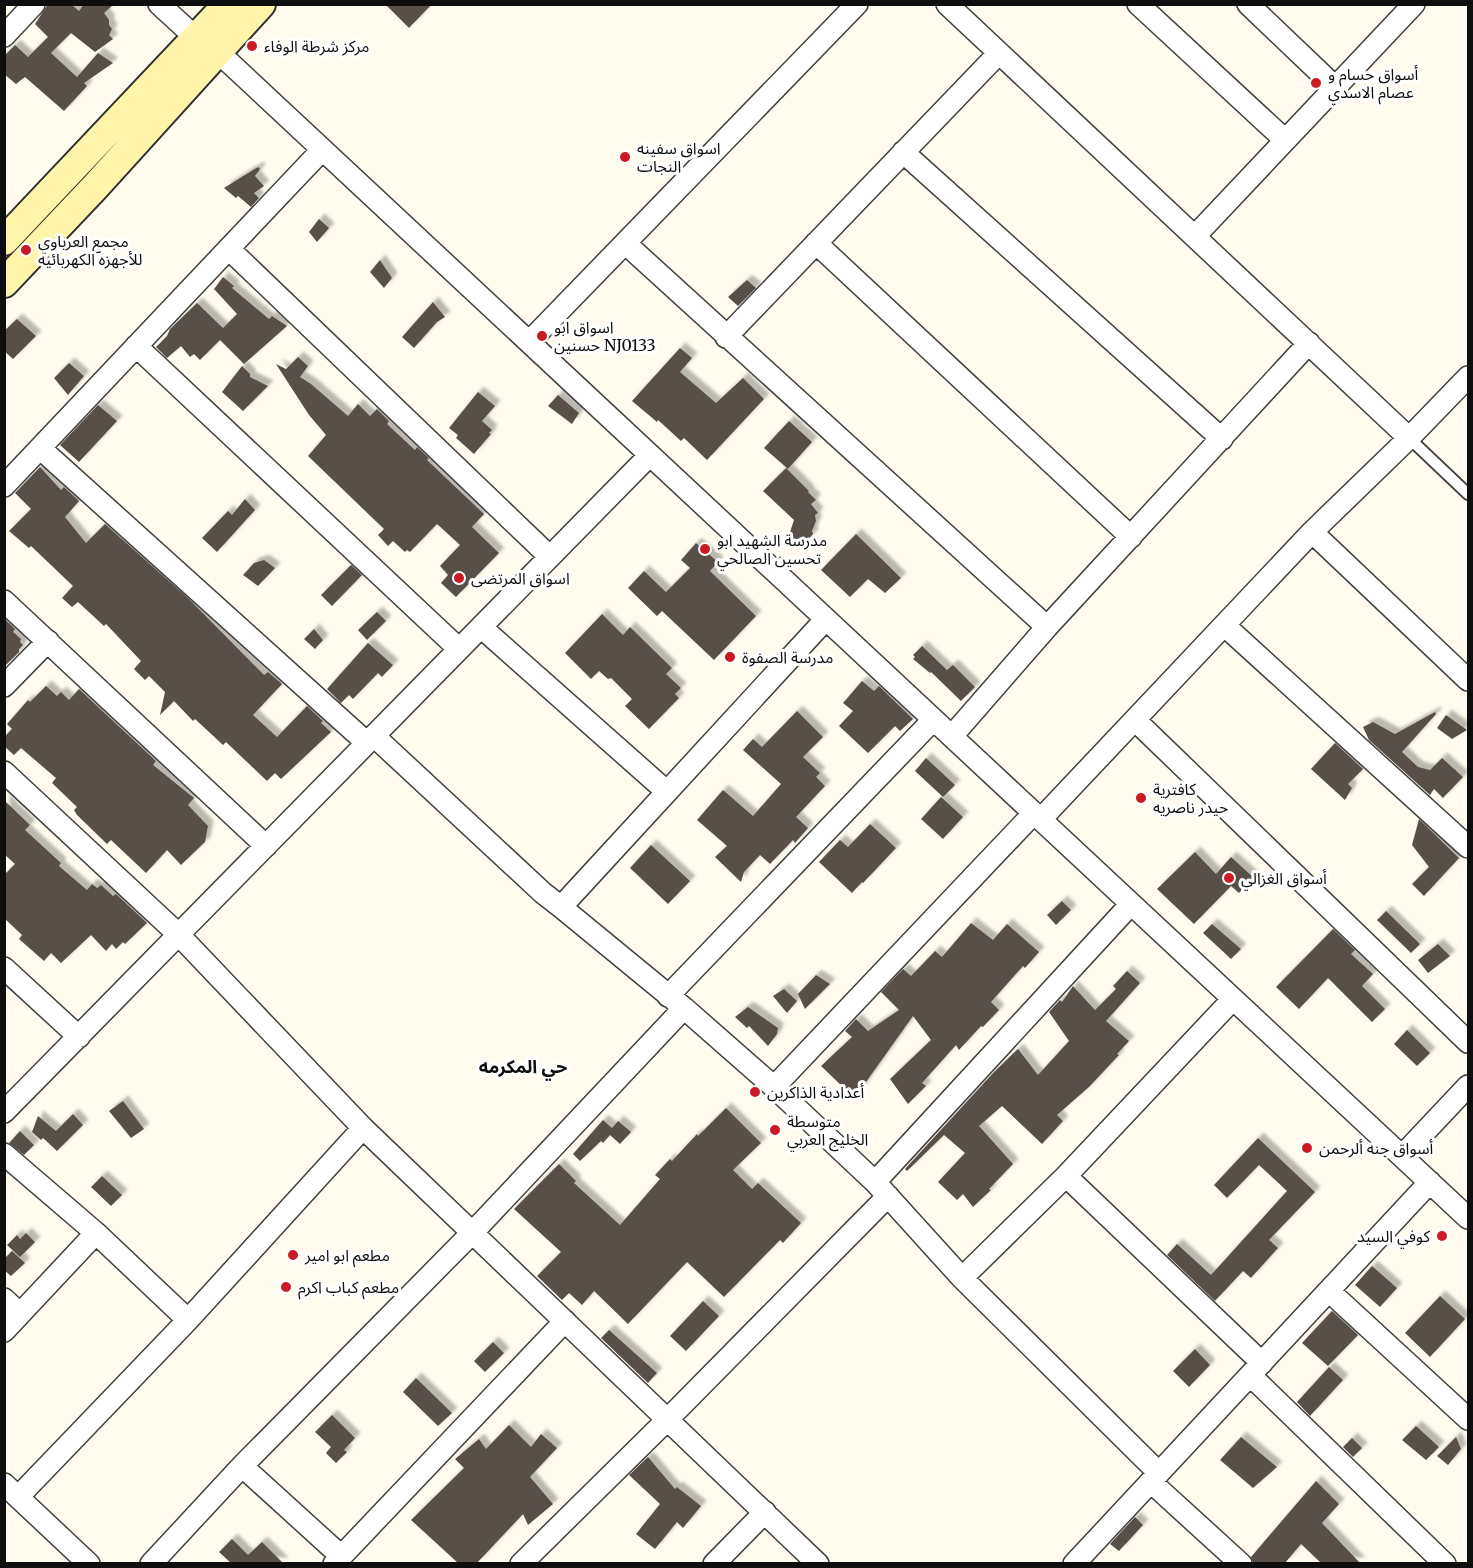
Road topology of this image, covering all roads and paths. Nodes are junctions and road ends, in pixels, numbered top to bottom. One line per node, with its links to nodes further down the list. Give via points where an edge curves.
1 (34, 4): 10 (street)
2 (159, 4): 11 (street)
3 (228, 4): 11 (street)
4 (261, 4): 11 (street)
5 (857, 4): 22 (street)
6 (947, 4): 12 (street)
7 (1138, 4): 14 (street)
8 (1248, 4): 13 (street)
9 (1414, 4): 13 (street)
10 (7, 30)
11 (207, 45): 15 (street); 17 (street); 18 (street)
12 (999, 53): 16 (street); 20 (street)
13 (1336, 88): 14 (street)
14 (1285, 140): 20 (street)
15 (322, 150): 25 (street); 28 (street)
16 (903, 152): 23 (street); 33 (street)
17 (63, 179): 18 (street, via 64,193 77,200); 19 (street)
18 (85, 198): 24 (street)
19 (24, 220): 21 (street); 24 (street, via 37,224)
20 (1195, 236): 29 (street)
21 (4, 241)
22 (625, 243): 27 (street); 28 (street)
23 (816, 243): 27 (street); 39 (street)
24 (42, 244): 26 (street)
25 (229, 249): 30 (street); 40 (street)
26 (4, 283)
27 (726, 337): 45 (street)
28 (529, 342): 35 (street)
29 (1309, 343): 32 (street); 33 (street)
30 (136, 345): 34 (street); 47 (street)
31 (1468, 377): 32 (street)
32 (1409, 438): 37 (lane); 38 (street)
33 (1222, 439): 39 (street)
34 (41, 449): 36 (street); 53 (street)
35 (650, 455): 40 (street); 42 (street)
36 (4, 486)
37 (1468, 494)
38 (1312, 532): 43 (street); 48 (street)
39 (1131, 537): 45 (street)
40 (550, 557): 44 (street)
41 (4, 601): 46 (street)
42 (826, 619): 50 (street); 55 (street)
43 (1224, 625): 51 (street); 58 (street)
44 (481, 627): 47 (street); 55 (street)
45 (1047, 627): 52 (street)
46 (48, 641): 49 (street); 57 (street)
47 (459, 650): 53 (street)
48 (1468, 680)
49 (4, 686)
50 (933, 720): 52 (street); 64 (street)
51 (1135, 720): 56 (street); 66 (street)
52 (952, 736): 56 (street)
53 (370, 740): 57 (street); 60 (street)
54 (4, 772): 61 (street)
55 (666, 791): 60 (street)
56 (1037, 816): 59 (street); 68 (street)
57 (266, 846): 61 (street)
58 (1468, 847)
59 (1131, 904): 63 (street); 75 (street)
60 (561, 907): 64 (street)
61 (179, 935): 65 (street); 70 (street)
62 (4, 968): 65 (street)
63 (1233, 999): 72 (street); 73 (street)
64 (676, 1002): 68 (street); 77 (street)
65 (79, 1036): 69 (street)
66 (1468, 1042)
67 (1468, 1086): 72 (street)
68 (774, 1087): 75 (street)
69 (4, 1112)
70 (363, 1128): 77 (street); 83 (street)
71 (4, 1154): 78 (street)
72 (1402, 1156): 74 (street)
73 (1066, 1176): 79 (street); 86 (street)
74 (1430, 1182): 76 (street); 80 (street)
75 (881, 1189): 79 (street); 87 (street)
76 (1468, 1218)
77 (473, 1232): 84 (street); 89 (street)
78 (96, 1233): 82 (street); 83 (street)
79 (962, 1278): 90 (street)
80 (1329, 1291): 86 (street); 88 (street)
81 (4, 1299): 82 (street)
82 (20, 1314): 85 (street)
83 (188, 1320): 91 (street)
84 (565, 1321): 87 (street); 93 (street)
85 (4, 1330)
86 (1256, 1369): 90 (street); 101 (street)
87 (668, 1419): 92 (street); 96 (street)
88 (1468, 1419)
89 (242, 1466): 93 (street); 95 (street)
90 (1155, 1478): 99 (street); 100 (street)
91 (11, 1490): 94 (street)
92 (765, 1512): 97 (street); 98 (street)
93 (337, 1560)
94 (89, 1563)
95 (151, 1563)
96 (521, 1563)
97 (714, 1563)
98 (818, 1563)
99 (1074, 1563)
100 (1241, 1563)
101 (1445, 1563)

